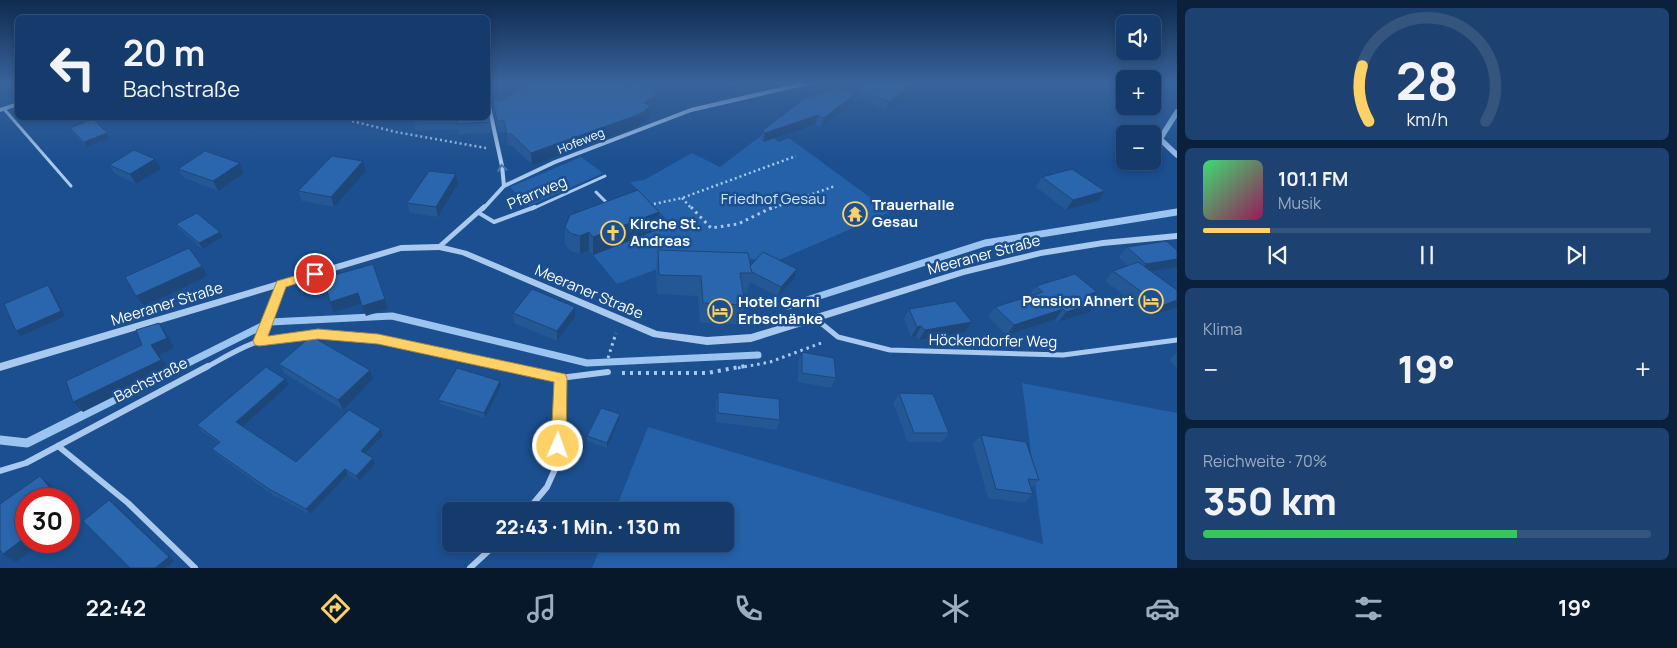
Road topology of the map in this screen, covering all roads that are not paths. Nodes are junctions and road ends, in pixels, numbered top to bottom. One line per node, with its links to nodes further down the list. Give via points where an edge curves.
1 (2, 109): 5 (lane)
2 (697, 109): 6 (street, Hofeweg, via 587,149)
3 (490, 111): 6 (street, one-way to 3)
4 (605, 176): 9 (lane, Pfarrweg, via 542,205 494,222)
5 (71, 186)
6 (504, 186): 9 (street, Hofeweg)
7 (596, 192): 8 (lane)
8 (614, 210)
9 (479, 213): 11 (street, Hofeweg)
10 (1177, 236): 13 (street, Meeraner Straße, via 1041,253 963,272)
11 (439, 246): 12 (street, Meeraner Straße, via 401,248); 13 (street, Meeraner Straße, via 464,252 656,334 707,341 751,338)
12 (281, 284): 15 (street); 16 (street, Meeraner Straße)
13 (816, 319): 14 (street, Höckendorfer Weg, via 838,337 890,350 1063,355)
14 (1177, 340)
15 (259, 341): 18 (street, Bachstraße, via 318,334 378,339); 19 (street, Bachstraße)
16 (0, 367)
17 (608, 372): 18 (street, Bachstraße)
18 (560, 378): 21 (street, via 556,467 547,487)
19 (58, 446): 20 (street, Bachstraße, via 26,463); 23 (street, via 128,503)
20 (0, 471)
21 (535, 502)
22 (487, 552): 24 (street)
23 (195, 568)
24 (470, 568)

